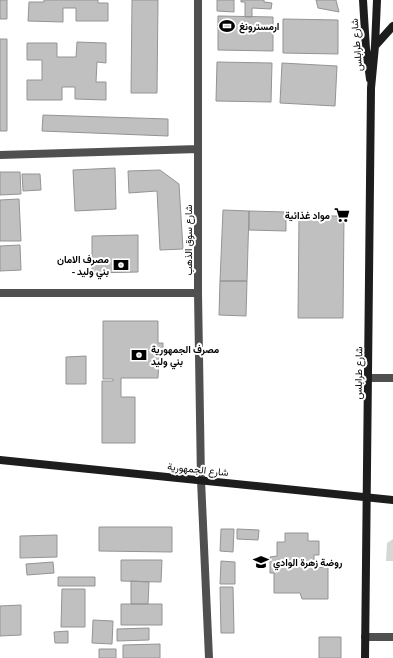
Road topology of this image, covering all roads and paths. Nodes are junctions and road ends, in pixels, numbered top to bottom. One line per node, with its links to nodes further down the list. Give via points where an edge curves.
1 (198, 0): 7 (street, شارع سوق الذهب)
2 (363, 0): 6 (main road, شارع طرابلس)
3 (378, 0): 5 (main road, شارع طرابلس)
4 (393, 26): 5 (main road)
5 (375, 46): 6 (main road, شارع طرابلس)
6 (371, 88): 11 (main road, شارع طرابلس)
7 (198, 149): 8 (street); 10 (street, شارع سوق الذهب)
8 (0, 155)
9 (0, 293): 10 (street)
10 (198, 293): 14 (street, شارع سوق الذهب)
11 (368, 378): 12 (street); 15 (main road, شارع طرابلس)
12 (393, 378)
13 (0, 460): 14 (main road, شارع الجمهورية)
14 (201, 480): 15 (main road, شارع الجمهورية); 19 (street, شارع سوق الذهب)
15 (367, 496): 16 (main road, شارع الجمهورية); 17 (main road, شارع طرابلس)
16 (393, 500)
17 (365, 637): 18 (street); 20 (main road, شارع طرابلس)
18 (393, 637)
19 (209, 658)
20 (365, 658)

